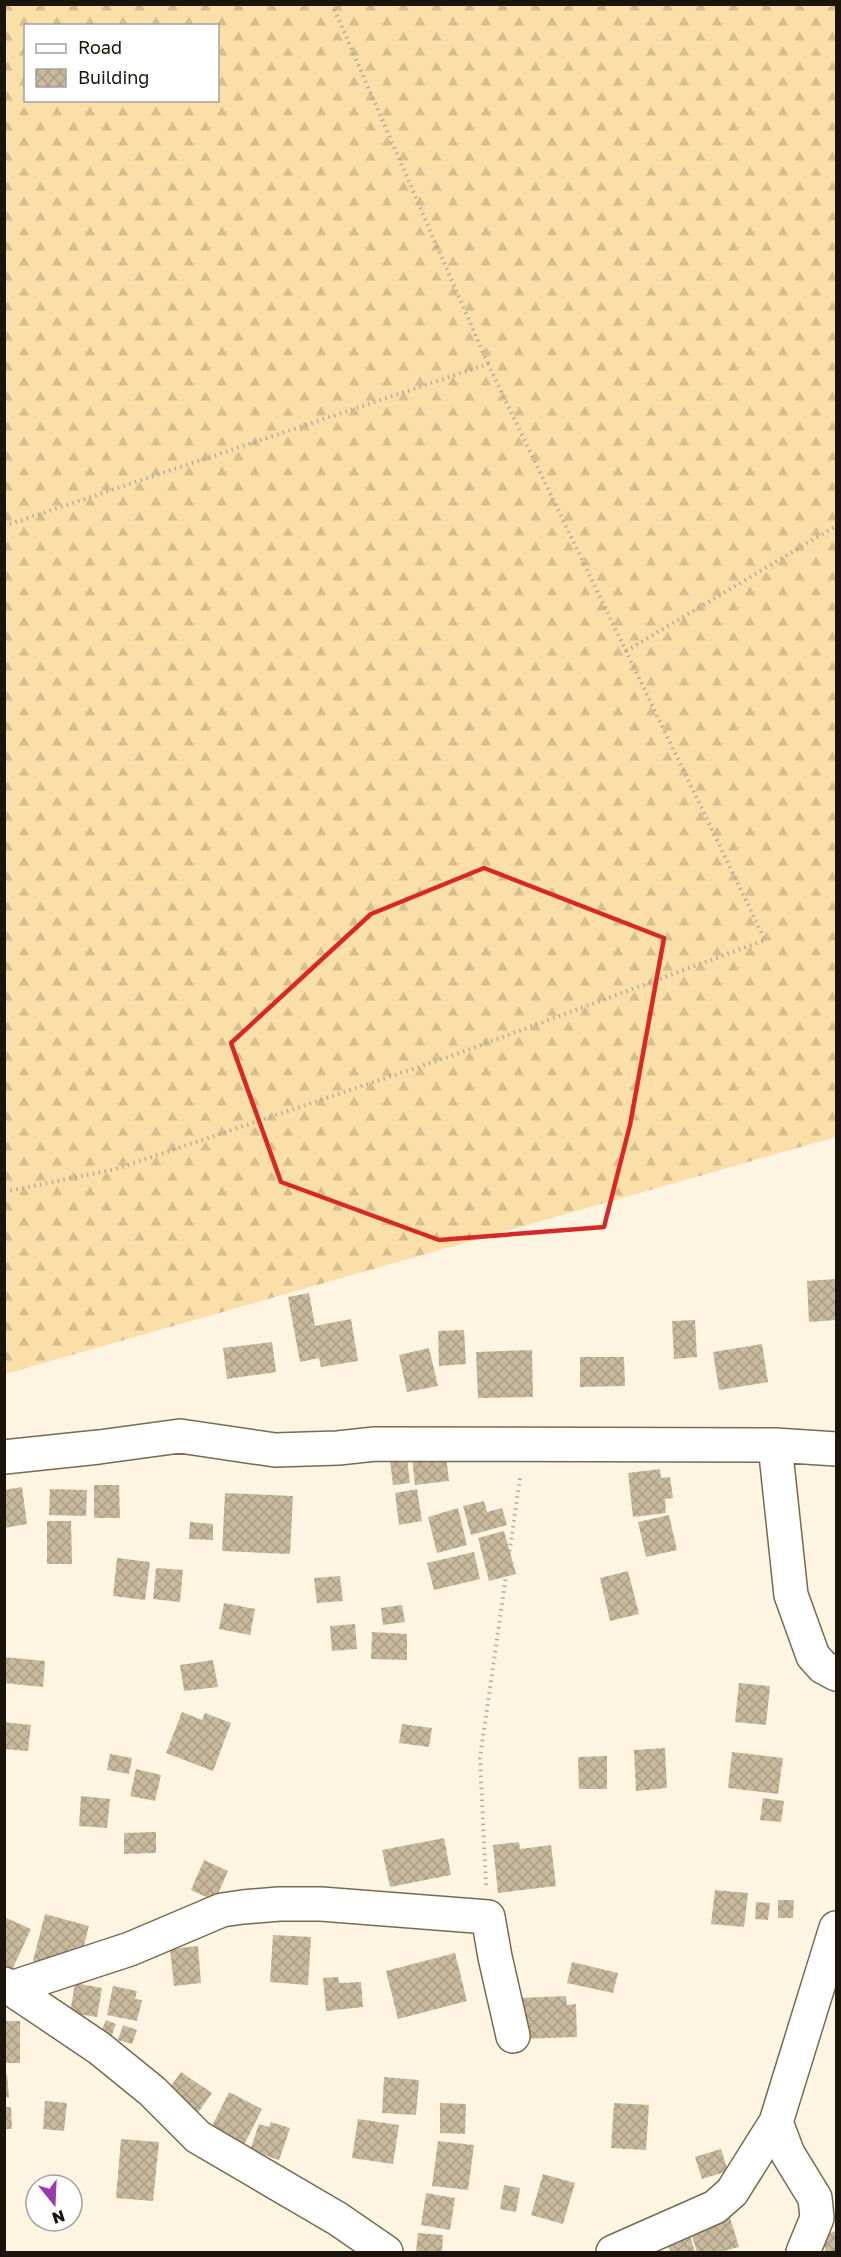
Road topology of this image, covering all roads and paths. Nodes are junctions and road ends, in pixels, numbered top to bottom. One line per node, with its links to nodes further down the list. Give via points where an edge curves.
1 (332, 4): 2 (path)
2 (488, 364): 3 (path); 5 (path)
3 (4, 526)
4 (837, 526): 5 (path)
5 (626, 651): 6 (path, via 765,940 454,1055 116,1169)
6 (4, 1192)
7 (524, 1444): 8 (street); 10 (street, via 375,1443 275,1450 180,1436); 12 (path, via 480,1758)
8 (775, 1445): 9 (street); 11 (street, via 791,1595 813,1656)
9 (837, 1449)
10 (4, 1457)
11 (837, 1674)
12 (488, 1917): 14 (street, via 321,1904 222,1910 130,1949); 15 (street)
13 (837, 1929): 16 (street)
14 (8, 1986): 17 (street, via 99,2048 152,2091 198,2137 328,2213)
15 (513, 2036)
16 (776, 2122): 18 (street, via 732,2192 715,2207); 19 (street, via 788,2154 814,2198 817,2218)
17 (386, 2253)
18 (613, 2253)
19 (803, 2253)

